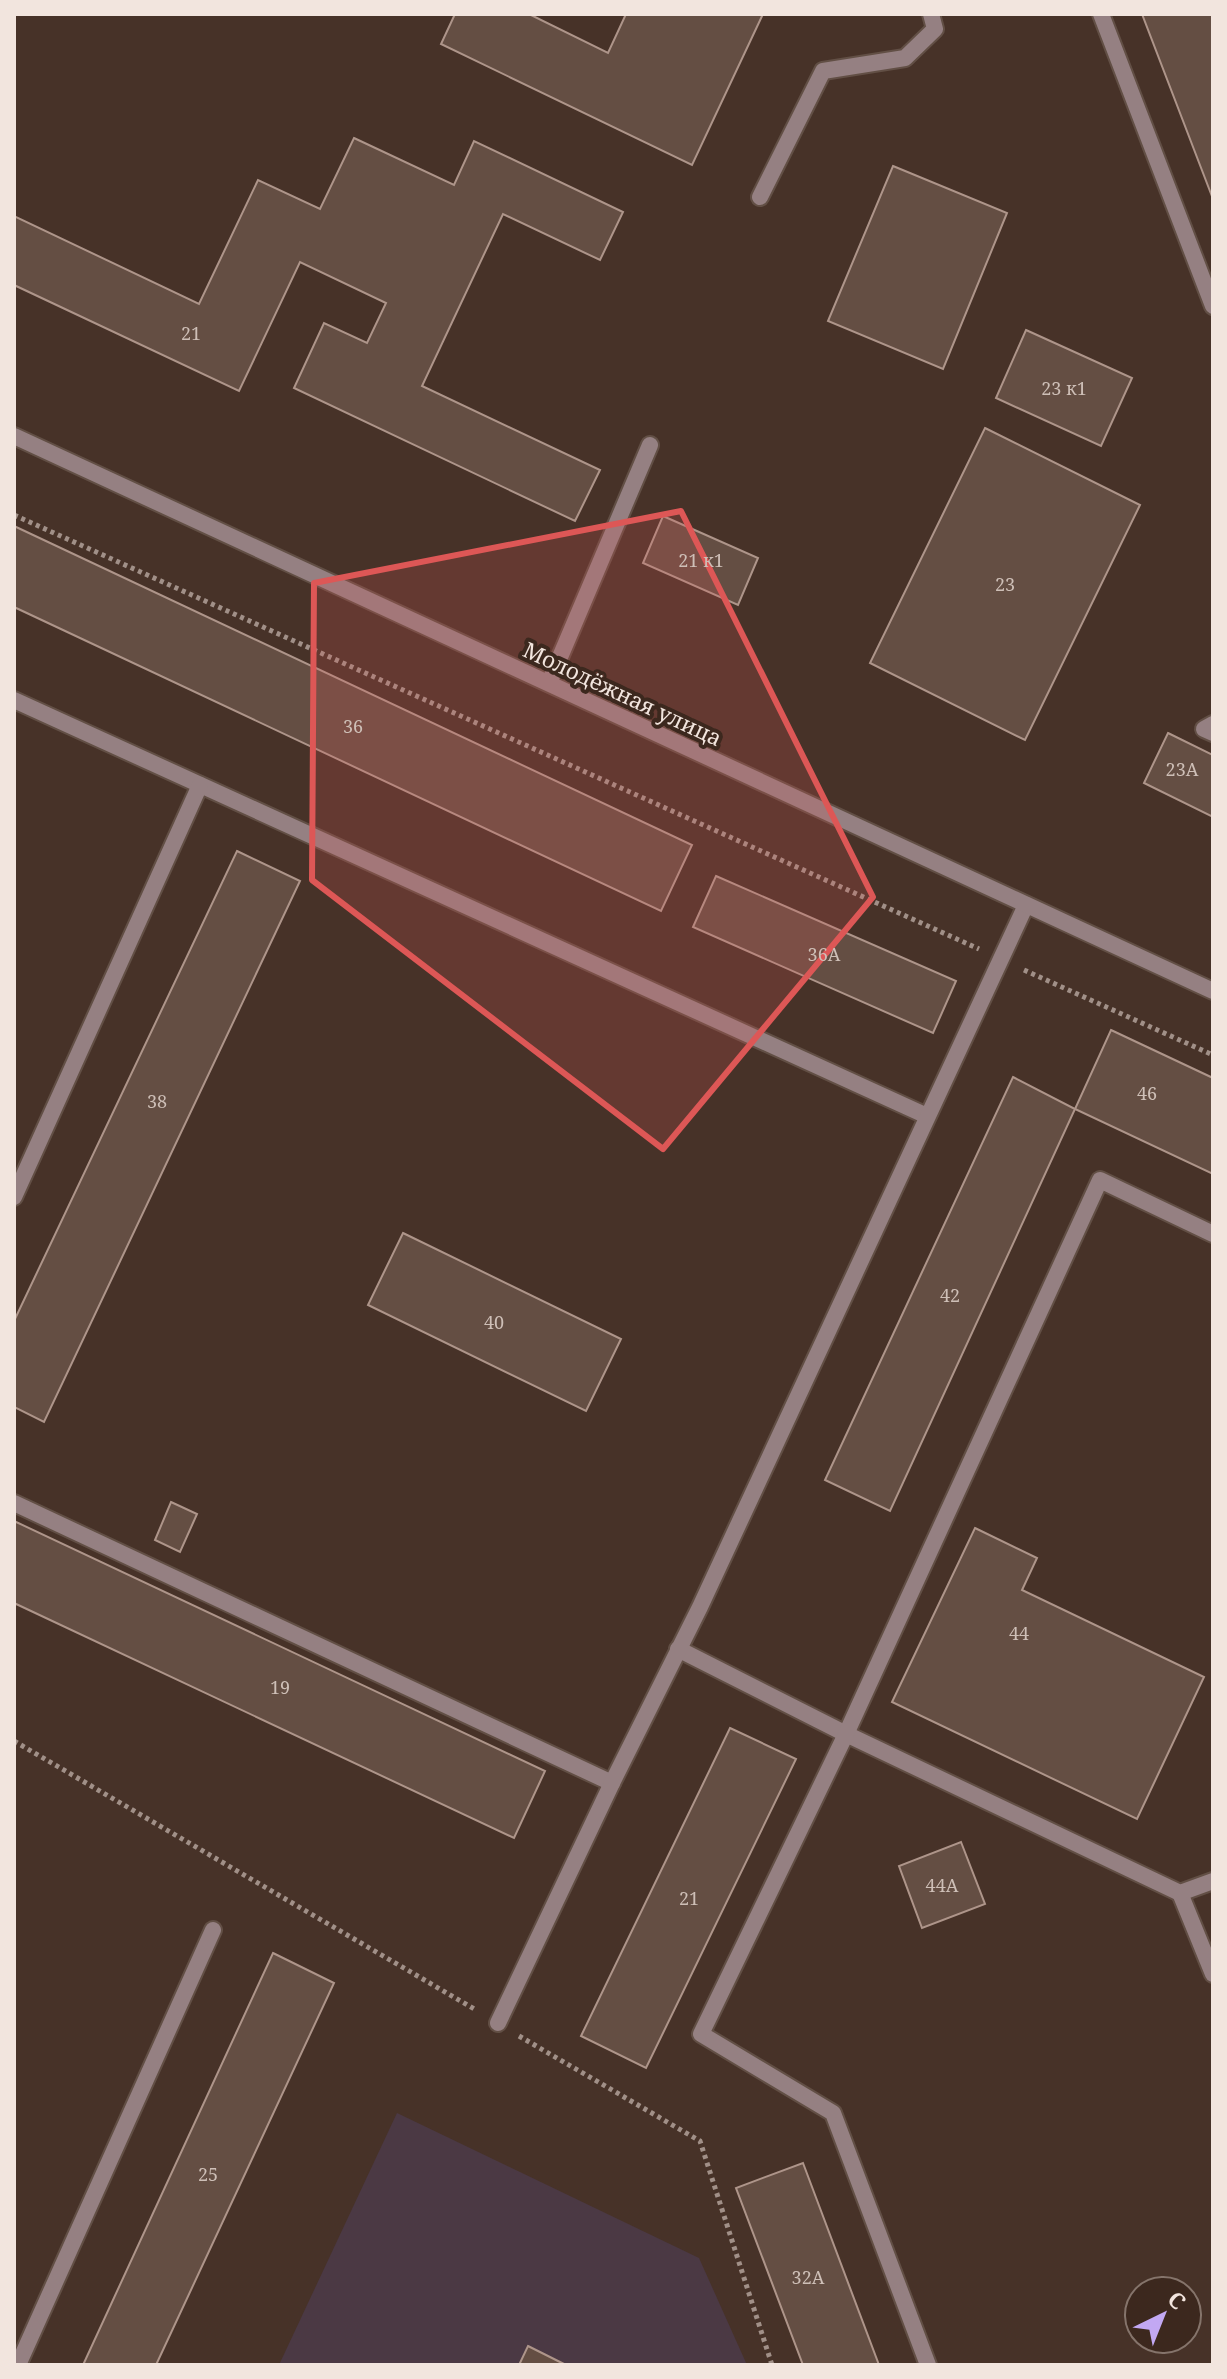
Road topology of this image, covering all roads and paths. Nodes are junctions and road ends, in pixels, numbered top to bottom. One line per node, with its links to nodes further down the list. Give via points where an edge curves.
1 (931, 14): 3 (street, via 935,29 905,58 823,71)
2 (1101, 14): 4 (street)
3 (760, 197)
4 (1213, 306)
5 (14, 436): 8 (street, Молодёжная улица)
6 (650, 445): 8 (street)
7 (14, 515): 14 (path)
8 (549, 683): 13 (street, Молодёжная улица)
9 (14, 700): 12 (street)
10 (1213, 724): 11 (street, via 1204,729)
11 (1213, 733)
12 (200, 785): 17 (street); 18 (street)
13 (1026, 905): 14 (street); 15 (street, Молодёжная улица)
14 (1000, 959): 16 (path); 17 (street)
15 (1213, 991)
16 (1213, 1055)
17 (927, 1116): 21 (street)
18 (14, 1197)
19 (1213, 1234): 22 (street, via 1100,1180)
20 (14, 1503): 24 (street)
21 (678, 1649): 22 (street); 24 (street)
22 (846, 1734): 26 (street); 32 (street, via 701,2034 833,2113)
23 (14, 1741): 29 (path)
24 (612, 1783): 29 (street)
25 (1213, 1881): 26 (street)
26 (1180, 1893): 28 (street)
27 (213, 1930): 30 (street)
28 (1213, 1974)
29 (498, 2023): 31 (path, via 700,2141)
30 (18, 2365)
31 (772, 2365)
32 (928, 2365)

